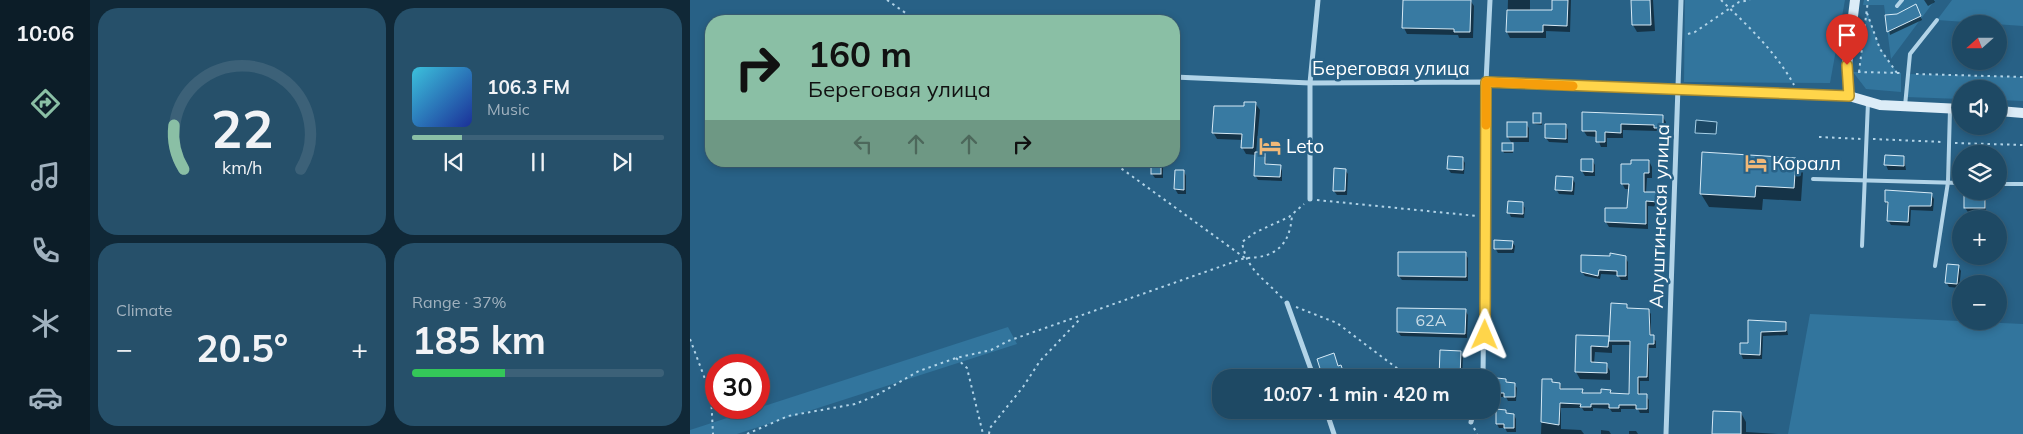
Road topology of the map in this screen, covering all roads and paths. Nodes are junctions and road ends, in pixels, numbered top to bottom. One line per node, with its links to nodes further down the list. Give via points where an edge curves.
1 (888, 0): 13 (path)
2 (1318, 0): 22 (street)
3 (1490, 0): 21 (street)
4 (1681, 0): 15 (street, Алуштинская улица)
5 (1720, 0): 11 (path)
6 (1750, 0): 11 (path)
7 (1855, 0): 16 (main road, via 1847,65)
8 (1868, 0): 12 (path)
9 (1902, 0): 10 (lane)
10 (1898, 6)
11 (1729, 8): 15 (path, via 1695,32); 24 (path, via 1758,35 1785,68)
12 (1867, 11): 16 (path); 17 (path, via 1880,49)
13 (909, 15)
14 (1937, 20): 18 (lane, via 1910,54)
15 (1680, 36): 23 (street, Алуштинская улица)
16 (1854, 72): 17 (path); 25 (main road)
17 (1898, 73): 18 (path)
18 (1908, 74): 20 (path); 27 (lane)
19 (1180, 77): 22 (street, Береговая улица)
20 (2023, 77)
21 (1486, 82): 22 (street, Береговая улица); 23 (street, Береговая улица); 44 (street)
22 (1310, 83): 42 (street)
23 (1679, 90): 24 (street, Береговая улица); 64 (street, Алуштинская улица)
24 (1798, 94): 25 (street, Береговая улица)
25 (1849, 96): 26 (main road)
26 (1868, 102): 27 (main road); 32 (lane)
27 (1905, 106): 28 (main road)
28 (1950, 109): 33 (lane)
29 (2007, 112): 30 (main road)
30 (2023, 113)
31 (1819, 137): 32 (path)
32 (1866, 139): 33 (path); 37 (lane)
33 (1950, 142): 34 (path); 38 (lane)
34 (2023, 145)
35 (1119, 167): 46 (path)
36 (1813, 179): 37 (lane)
37 (1864, 180): 38 (lane); 45 (lane)
38 (1948, 182): 39 (lane); 47 (lane)
39 (1952, 182)
40 (2007, 184): 41 (lane)
41 (2023, 184)
42 (1310, 199): 43 (path); 44 (path)
43 (1292, 215): 46 (path, via 1242,242); 46 (path, via 1286,243 1271,254)
44 (1486, 217): 54 (street)
45 (1862, 246)
46 (1244, 258): 48 (path); 49 (path)
47 (1935, 266)
48 (1287, 303): 52 (street); 53 (path, via 1337,323)
49 (1083, 317): 51 (path, via 1008,341 991,350); 62 (path, via 1040,361 990,428)
50 (690, 338): 59 (path, via 711,395)
51 (956, 358): 60 (path, via 919,371 855,404 788,416); 61 (path, via 967,368)
52 (1311, 369)
53 (1398, 369)
54 (1484, 369)
55 (1329, 419): 63 (street)
56 (1466, 419): 58 (path)
57 (1471, 419): 58 (street)
58 (1470, 422)
59 (713, 434)
60 (747, 434)
61 (983, 434)
62 (989, 434)
63 (1334, 434)
64 (1666, 434)

